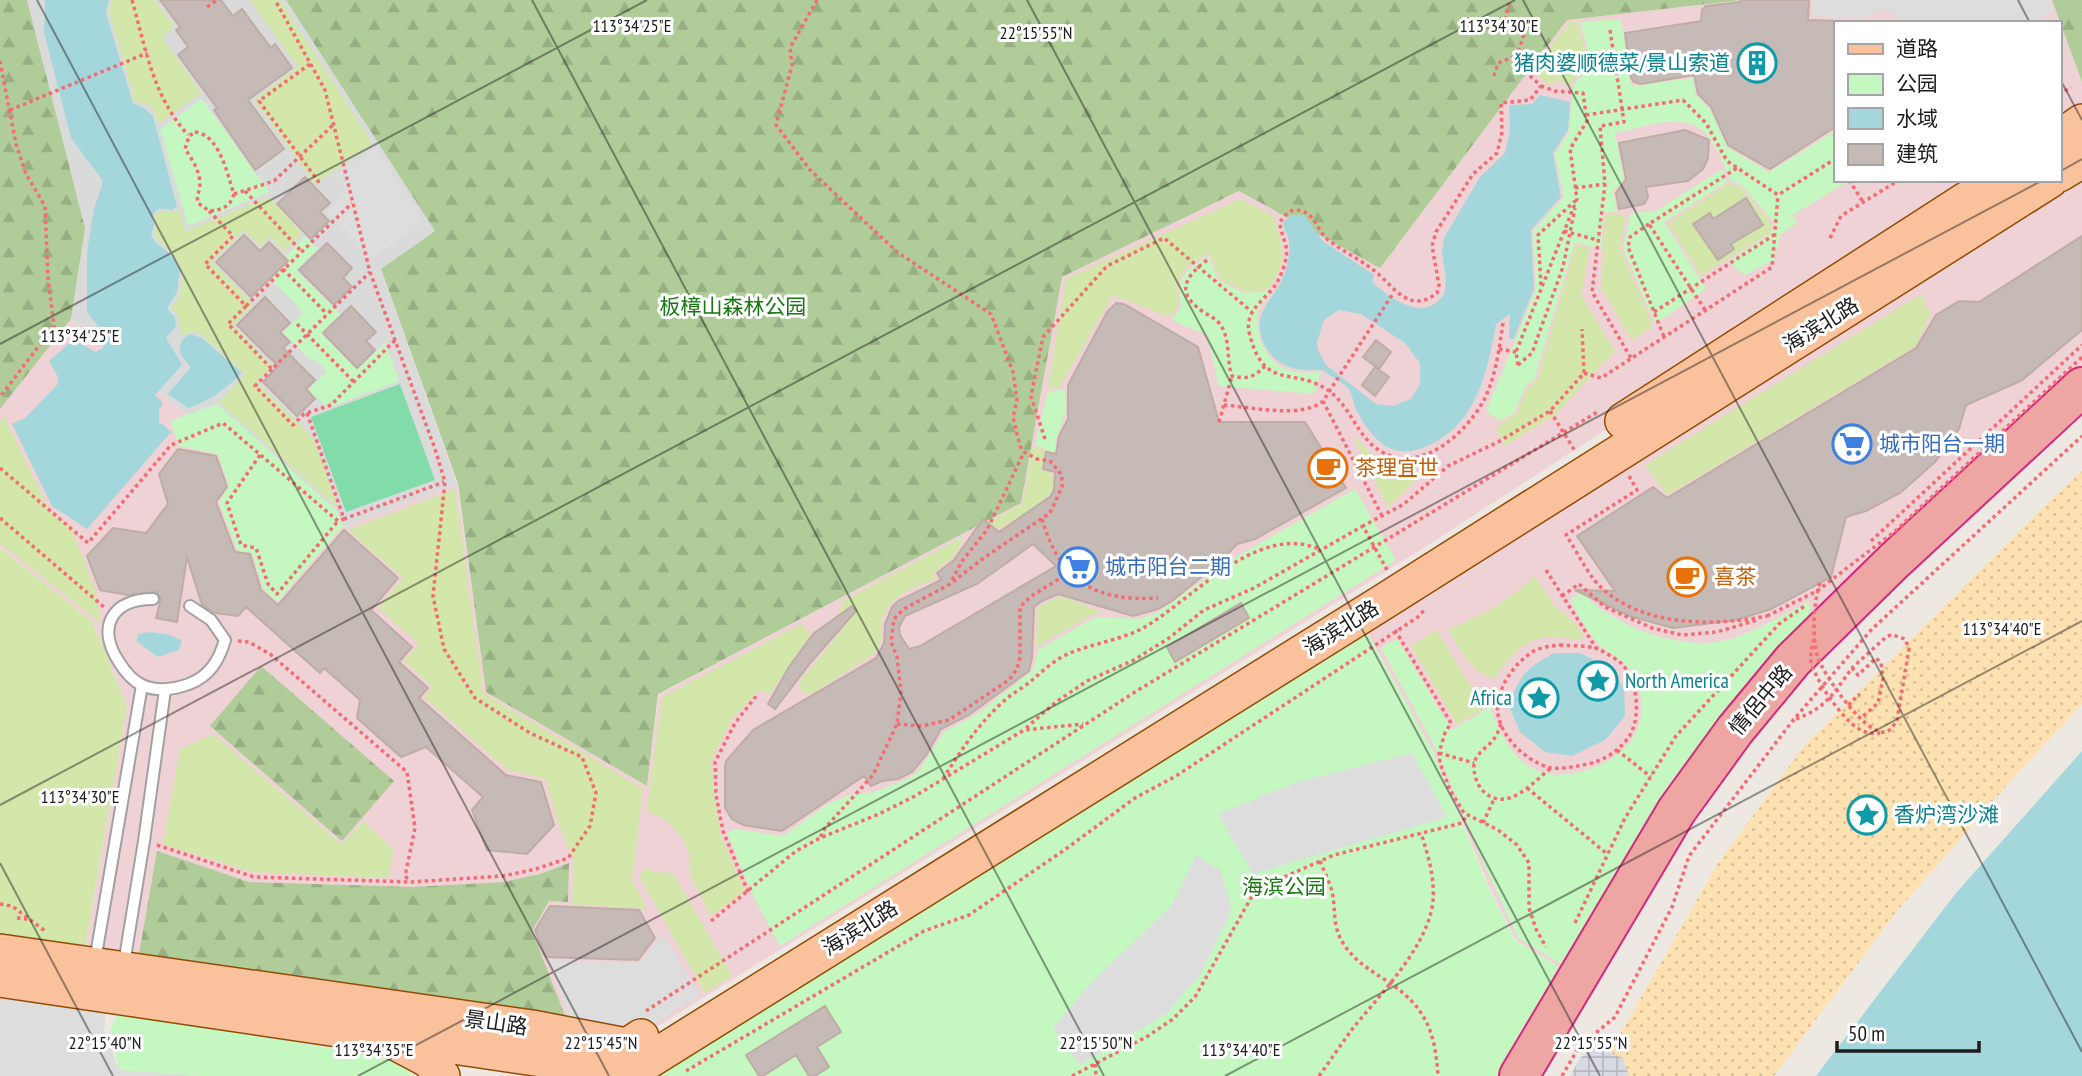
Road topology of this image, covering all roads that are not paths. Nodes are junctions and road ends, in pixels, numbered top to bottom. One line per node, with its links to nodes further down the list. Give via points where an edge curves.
1 (2082, 122): 2 (main road)
2 (2061, 137)
3 (2082, 159): 4 (main road)
4 (2061, 173)
5 (1994, 182): 17 (main road, 海滨北路, via 1381,558)
6 (2047, 182): 17 (main road, 海滨北路, via 1380,604)
7 (2082, 387): 19 (highway, 情侶中路, via 1793,660 1735,730 1677,810)
8 (2082, 419): 20 (highway, 情侶中路, via 1847,638 1738,761 1696,822)
9 (153, 599): 11 (lane, via 127,603 108,624 113,652 124,670)
10 (190, 606): 12 (lane, via 211,620 225,640 220,657 195,681)
11 (142, 685): 12 (lane); 14 (lane)
12 (165, 690): 14 (lane, via 144,841)
13 (0, 952): 14 (main road, 景山路)
14 (108, 968): 17 (main road, 景山路, via 532,1028)
15 (0, 979): 16 (main road, 景山路)
16 (383, 1035): 17 (main road, 景山路); 18 (main road, via 429,1060)
17 (616, 1059)
18 (442, 1076)
19 (1519, 1076)
20 (1545, 1076)

